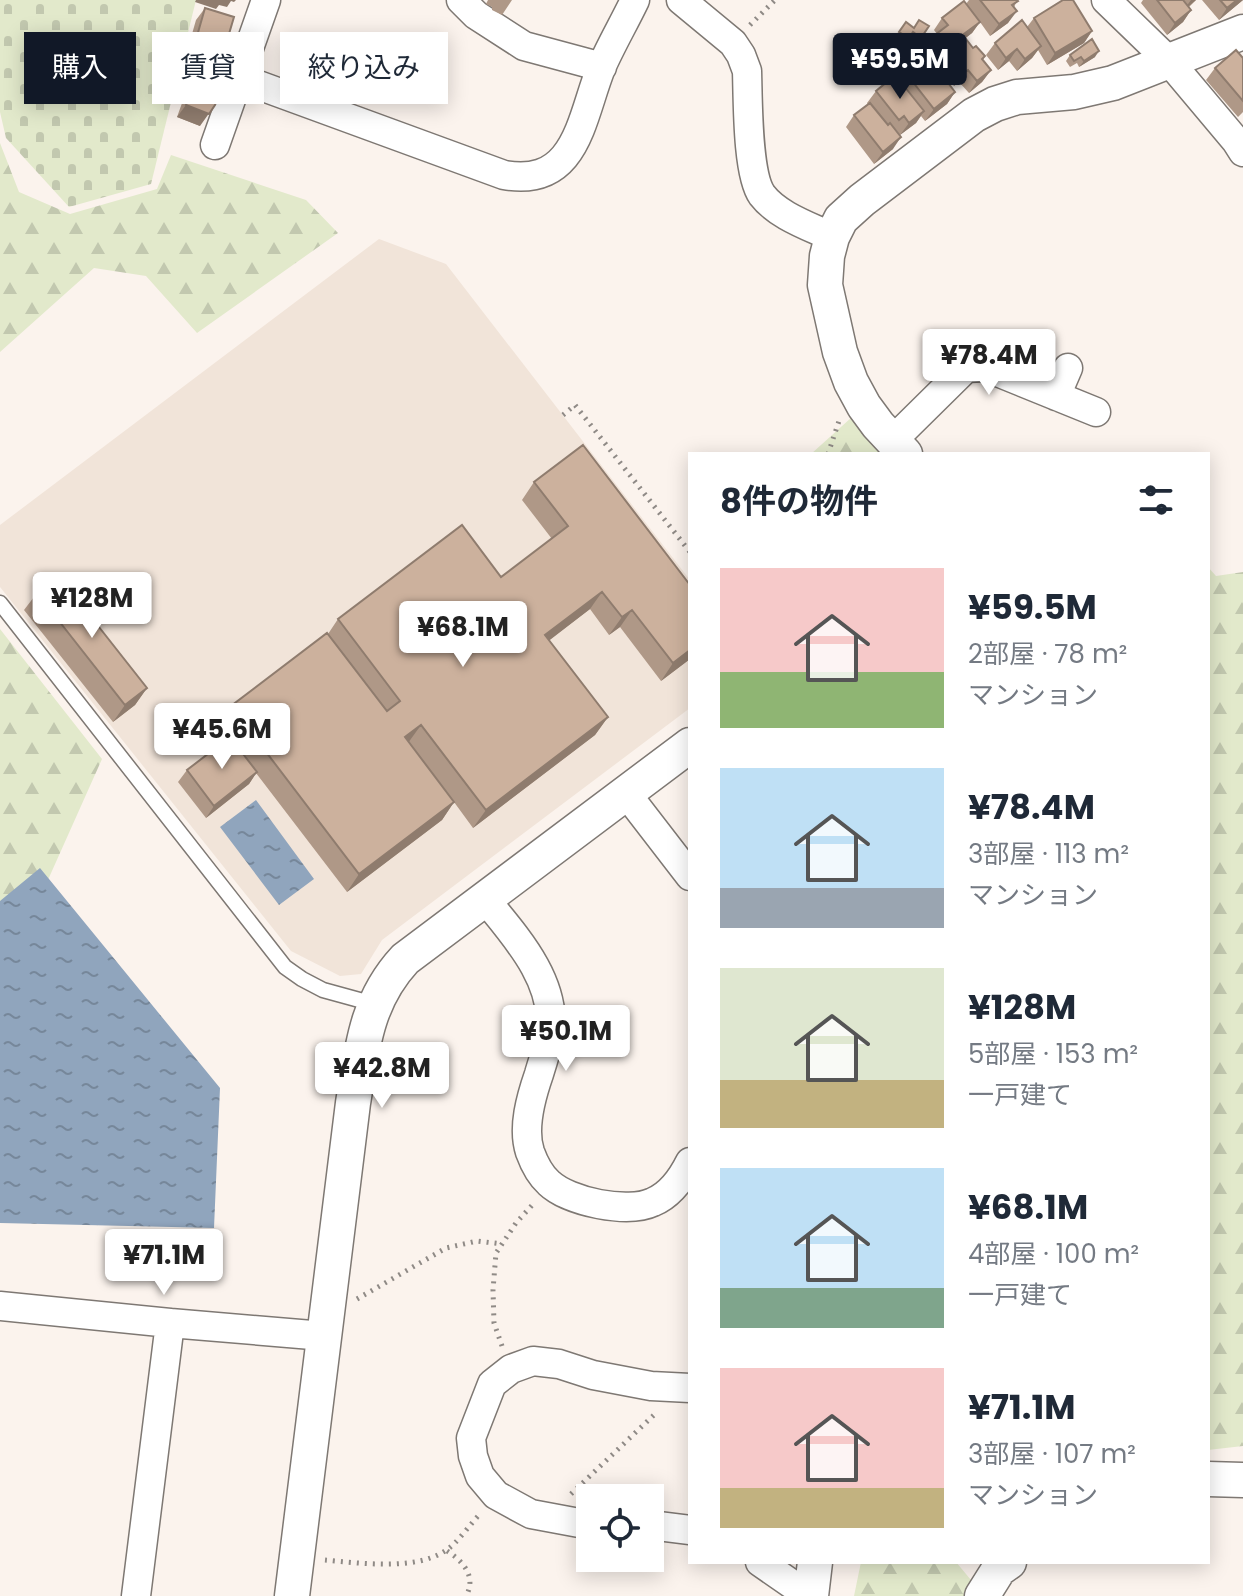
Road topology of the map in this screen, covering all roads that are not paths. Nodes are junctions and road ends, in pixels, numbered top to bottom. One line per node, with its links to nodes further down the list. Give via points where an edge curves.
1 (266, 0): 6 (street)
2 (461, 0): 9 (street, via 524,46)
3 (635, 0): 9 (street)
4 (681, 0): 14 (street, via 741,55 747,71 753,176 762,195 779,211)
5 (1106, 0): 8 (street)
6 (255, 32)
7 (1243, 32): 8 (street)
8 (1168, 60): 13 (street); 14 (street, via 1113,83 1017,97 974,115 862,200 841,219)
9 (602, 67): 10 (street, via 568,153 547,172 520,178)
10 (264, 87)
11 (230, 104): 12 (street)
12 (215, 145)
13 (1243, 152)
14 (832, 237): 18 (street, via 825,285 840,352 864,406)
15 (1068, 368): 16 (street)
16 (1056, 396): 17 (street); 18 (street, via 985,367 966,368)
17 (1096, 412)
18 (899, 447)
19 (0, 603): 24 (lane, via 285,967 323,990)
20 (688, 746): 21 (street)
21 (626, 793): 22 (street); 23 (street)
22 (688, 873)
23 (485, 899): 24 (street, via 405,959); 25 (street, via 525,949 548,1005 550,1029 527,1128 538,1170 567,1195 630,1208 667,1193)
24 (374, 1004): 28 (street, via 353,1103)
25 (688, 1166)
26 (0, 1306): 27 (street)
27 (170, 1323): 28 (street); 38 (street)
28 (326, 1327): 39 (street)
29 (686, 1388): 32 (street, via 651,1386 533,1361 492,1384 471,1438 480,1476 496,1495 531,1514)
30 (1210, 1479): 31 (street)
31 (1243, 1480)
32 (576, 1522)
33 (664, 1527): 34 (street)
34 (688, 1530)
35 (763, 1564): 40 (street)
36 (815, 1564): 40 (street)
37 (1006, 1564): 41 (street)
38 (136, 1596)
39 (292, 1596)
40 (810, 1596)
41 (982, 1596)

